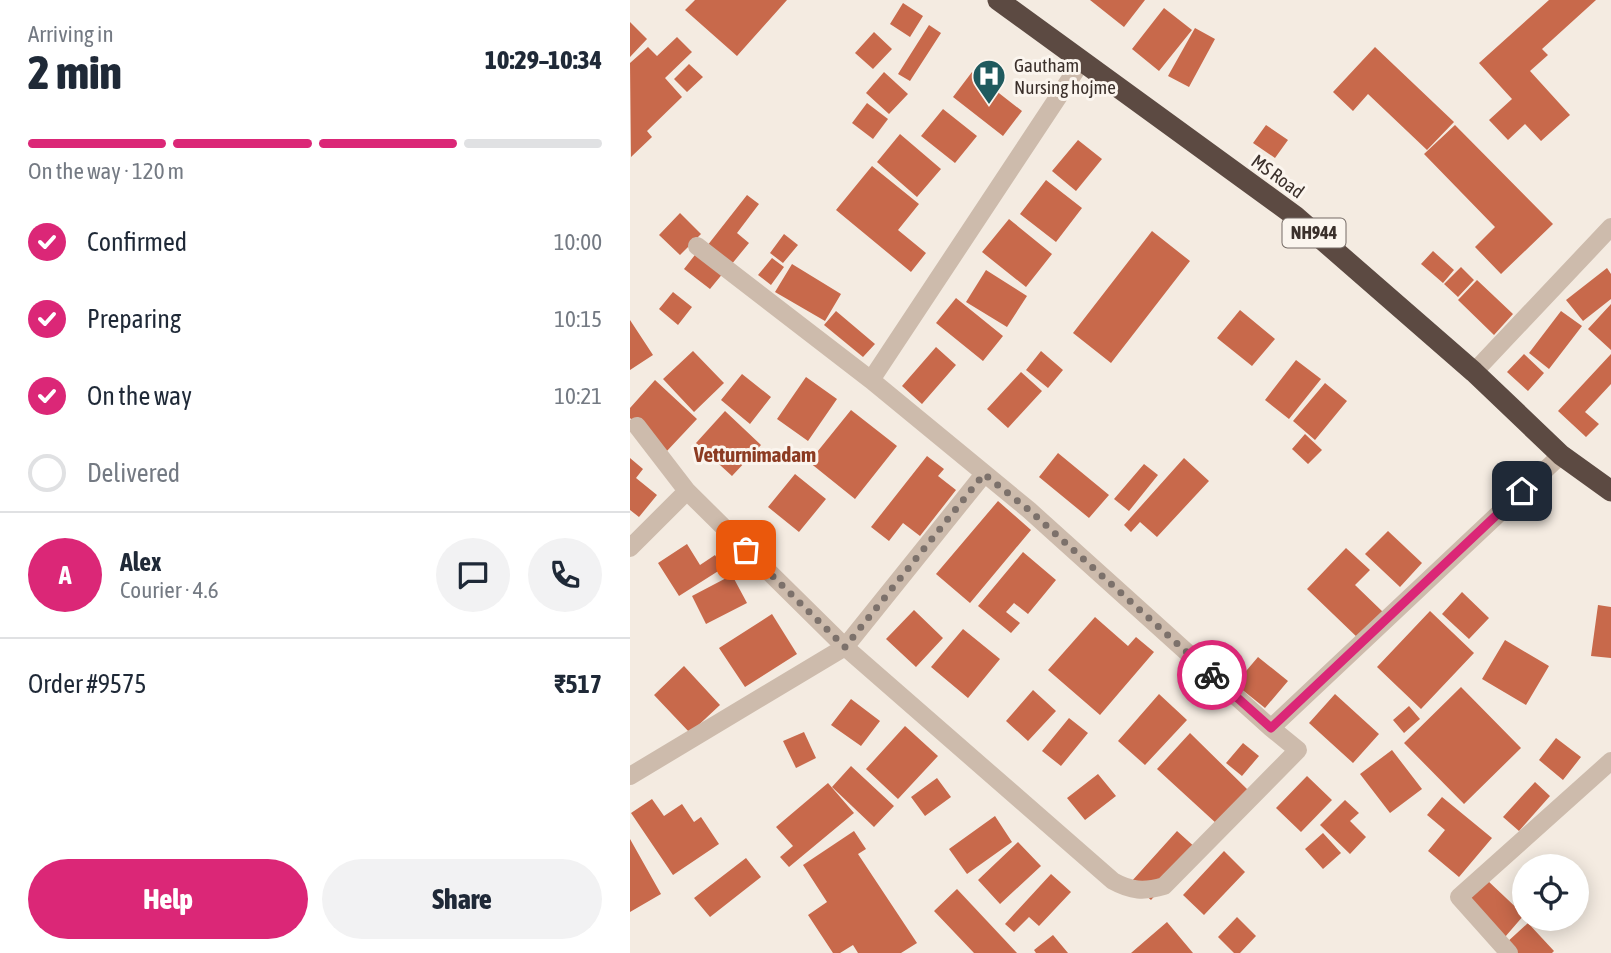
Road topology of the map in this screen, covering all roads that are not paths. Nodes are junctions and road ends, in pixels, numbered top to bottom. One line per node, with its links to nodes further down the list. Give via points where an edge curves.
1 (998, 0): 2 (highway, MS Road / NH944)
2 (1082, 61): 5 (highway, MS Road / NH944, via 1295,216); 6 (street)
3 (1611, 227): 5 (street)
4 (697, 246): 6 (street)
5 (1474, 372): 8 (highway, MS Road / NH944)
6 (871, 380): 9 (street)
7 (637, 426): 10 (street)
8 (1561, 455): 11 (highway, MS Road / NH944); 14 (street)
9 (984, 474): 13 (street); 14 (street)
10 (687, 491): 12 (street); 13 (street)
11 (1611, 491)
12 (630, 548)
13 (845, 647): 14 (street, via 1128,890 1164,886 1298,750); 16 (street)
14 (1271, 728)
15 (1611, 761): 17 (street, via 1459,897)
16 (630, 776)
17 (1508, 953)

